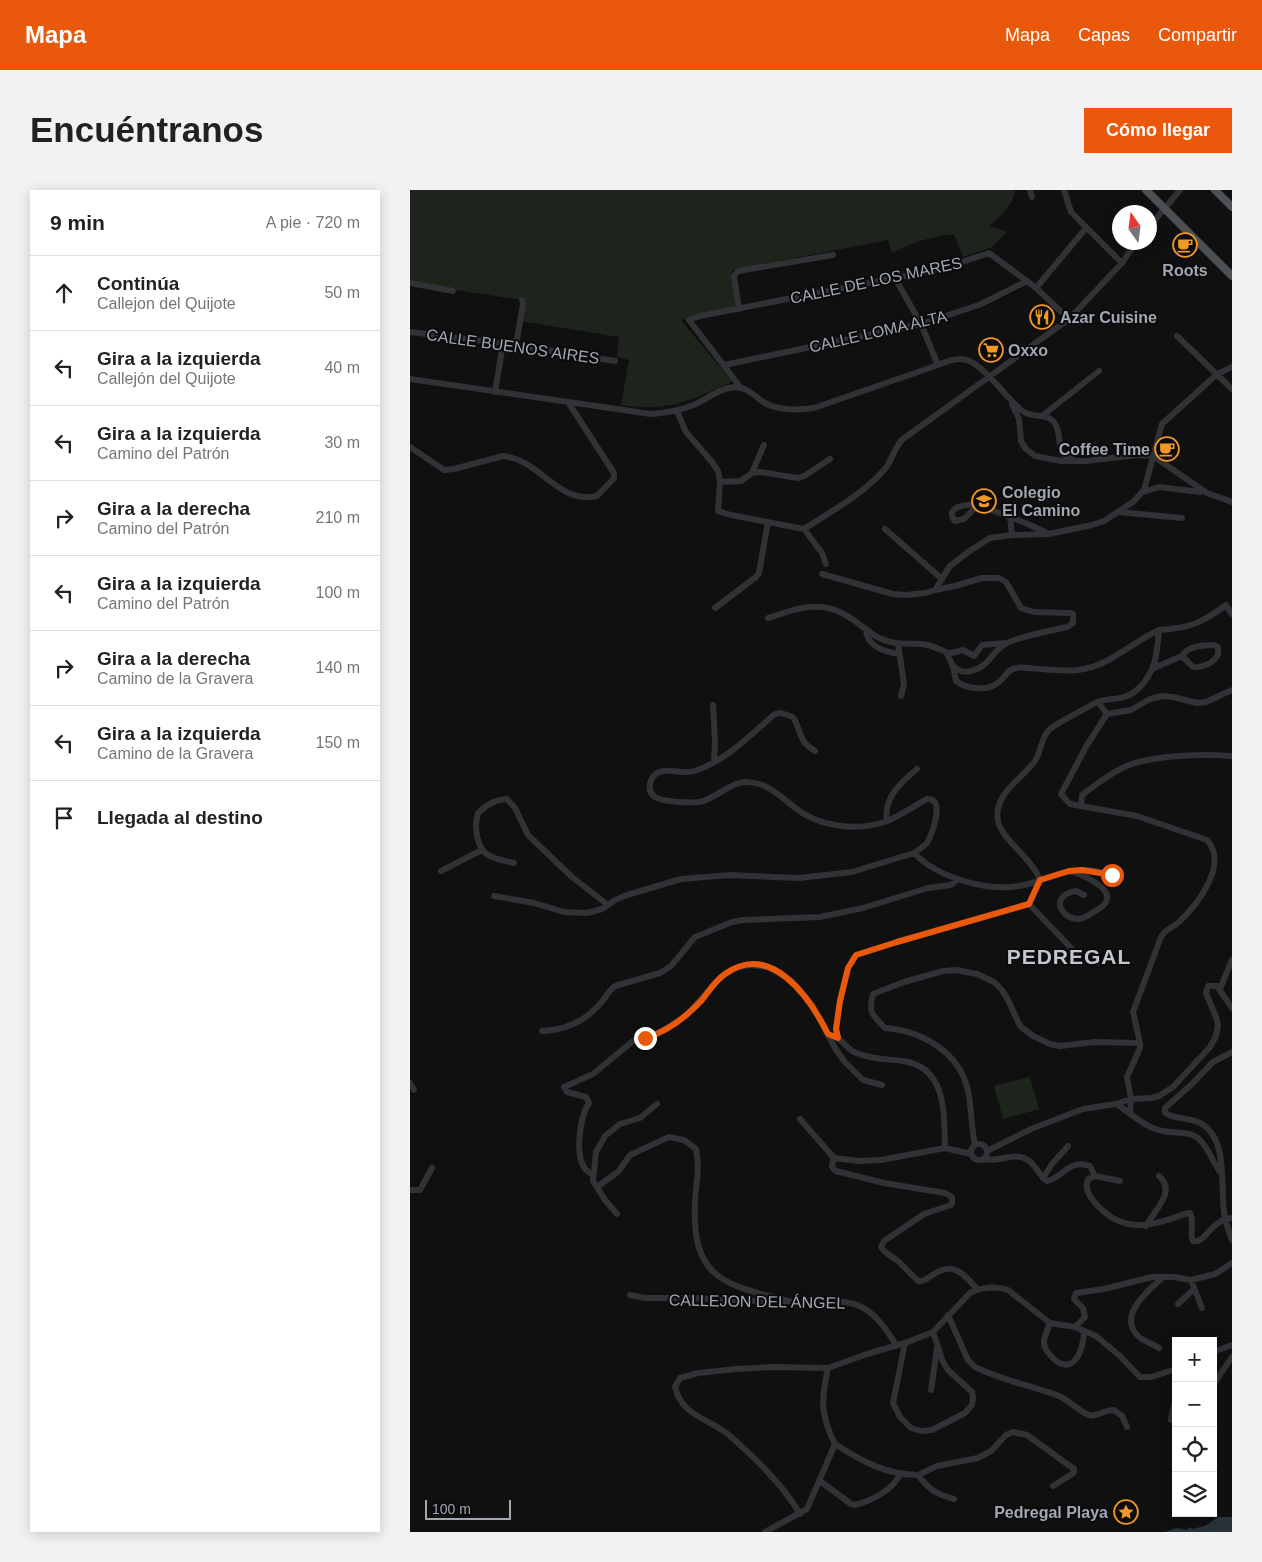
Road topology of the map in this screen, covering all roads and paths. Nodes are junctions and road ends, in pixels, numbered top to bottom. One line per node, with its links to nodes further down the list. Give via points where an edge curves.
1 (1064, 190): 8 (street, via 1071,212)
2 (1146, 190): 6 (main road)
3 (1180, 190): 6 (street)
4 (1215, 190): 5 (main road)
5 (1232, 206)
6 (1164, 208): 7 (street); 12 (main road)
7 (1157, 217)
8 (1086, 228): 11 (street); 16 (street)
9 (1131, 250): 11 (street)
10 (833, 255): 19 (street, via 738,271 734,276)
11 (1122, 263): 20 (street)
12 (1231, 274)
13 (895, 278): 14 (street, CALLE DE LOS MARES, via 941,269 989,253); 19 (street, CALLE DE LOS MARES); 21 (street)
14 (1026, 281): 16 (street, CALLE DE LOS MARES); 21 (street, CALLE LOMA ALTA, via 980,305)
15 (410, 283): 17 (street)
16 (1036, 288): 20 (street, CALLE DE LOS MARES)
17 (453, 291)
18 (522, 300): 25 (street)
19 (739, 309): 28 (street, CALLE DE LOS MARES, via 689,320)
20 (1069, 319): 31 (street)
21 (921, 324): 27 (street); 28 (street, CALLE LOMA ALTA)
22 (410, 332): 24 (street, CALLE BUENOS AIRES)
23 (1177, 336): 32 (street)
24 (503, 344): 25 (street, CALLE BUENOS AIRES); 36 (street)
25 (516, 345): 26 (street, CALLE BUENOS AIRES)
26 (615, 361)
27 (938, 364): 31 (street, via 965,359); 34 (street, via 844,399 803,410 771,406)
28 (724, 366): 34 (street)
29 (1232, 367): 32 (street)
30 (1099, 371): 40 (street)
31 (990, 376): 37 (street); 56 (street, via 903,439 874,479)
32 (1216, 376): 35 (street); 43 (street, via 1162,424)
33 (410, 379): 36 (street)
34 (741, 388): 39 (street, via 727,389)
35 (1232, 389)
36 (495, 392): 38 (street)
37 (1010, 401): 40 (street, via 1025,413); 45 (street, via 1018,417 1019,434 1025,448 1046,459)
38 (568, 402): 39 (street, via 640,413); 42 (street, via 614,473 614,478 597,496 583,498 567,493 532,466 512,456 444,470)
39 (677, 411): 47 (street, via 686,432 718,471)
40 (1042, 416): 45 (street, via 1054,422 1062,454)
41 (764, 445): 46 (street)
42 (410, 447)
43 (1152, 456): 45 (street); 48 (street); 49 (street)
44 (830, 458): 46 (street, via 798,478)
45 (1074, 460)
46 (752, 473): 47 (street, via 741,481)
47 (720, 482): 55 (street, via 718,511)
48 (1143, 492): 49 (street, via 1162,487); 52 (street)
49 (1207, 493): 50 (street)
50 (1232, 502)
51 (978, 505): 53 (street)
52 (1118, 512): 54 (street); 58 (street, via 1092,525)
53 (1010, 516): 58 (street); 59 (street)
54 (1182, 518)
55 (768, 522): 56 (street); 64 (street, via 759,573)
56 (804, 529): 60 (street)
57 (885, 529): 62 (street)
58 (1049, 534): 59 (street)
59 (1012, 535): 62 (street, via 990,538 950,566)
60 (826, 564)
61 (822, 574): 63 (street, via 893,594)
62 (942, 579): 63 (street)
63 (935, 590): 69 (street, via 982,578 999,578 1013,590 1021,608 1073,614 1073,623 1067,627)
64 (714, 608)
65 (1232, 614): 68 (street, via 1226,605 1194,625)
66 (768, 618): 67 (street, via 792,610 830,607)
67 (866, 629): 70 (street, via 881,639); 71 (street, via 870,641 883,651)
68 (1159, 630): 74 (street, via 1094,667 1077,670 1016,668 1006,673 998,683 980,688 956,681); 75 (street)
69 (1007, 643): 72 (street, via 982,645 974,656 963,650); 74 (street, via 998,648 981,669 968,672)
70 (898, 644): 71 (street); 72 (street, via 927,645)
71 (899, 654): 77 (street, via 904,684)
72 (948, 654): 74 (street)
73 (1182, 656): 73 (street, via 1193,667 1200,667 1216,659 1219,650 1214,645 1192,647); 75 (street)
74 (953, 666)
75 (1154, 668): 78 (street, via 1137,690 1122,699)
76 (1232, 690): 80 (street, via 1197,703 1162,696 1131,710)
77 (900, 696)
78 (1098, 702): 80 (street); 94 (street, via 1048,731 1035,761 1004,794 998,811 999,825 1030,862)
79 (713, 705): 83 (street)
80 (1107, 714): 85 (street, via 1061,794 1070,804)
81 (815, 751): 83 (street, via 801,739 793,716 781,713 775,714 737,748)
82 (1232, 756): 85 (street, via 1180,756 1135,764 1103,779 1082,795)
83 (714, 762): 86 (street, via 692,772 658,771 652,777 651,793 656,798 703,802 742,782 753,783 766,786 796,809 828,825 859,826)
84 (917, 769): 86 (street, via 904,780 888,803)
85 (1081, 806): 106 (street, via 1137,816 1208,840 1213,846 1212,879 1184,918 1161,936 1134,1006)
86 (887, 821): 88 (street, via 927,799 934,800 935,822 927,842)
87 (482, 850): 89 (street, via 491,857); 90 (street); 98 (street, via 476,828 478,813 488,805 507,799 528,835 572,877)
88 (914, 853): 93 (street, via 930,866); 98 (street, via 852,872 799,878 730,875 681,879 627,895)
89 (514, 863)
90 (441, 871)
91 (1069, 871): 92 (street, via 1091,870); 94 (street); 95 (street, via 1098,883 1107,900 1085,917 1078,919 1066,915 1060,898 1076,891)
92 (1120, 876)
93 (958, 879): 94 (street, via 1004,888); 103 (street, via 951,886 928,888 820,917 732,922 695,937 671,966 660,973 615,986 581,1021)
94 (1040, 880): 97 (street)
95 (1084, 895)
96 (494, 896): 98 (street, via 578,913 598,911)
97 (1029, 904): 99 (street); 105 (street, via 856,955 848,968 840,1001)
98 (608, 905)
99 (1073, 950)
100 (1232, 960): 101 (street)
101 (1220, 990): 102 (street); 111 (street, via 1213,985 1206,990 1218,1024 1210,1047 1173,1088 1159,1096)
102 (1232, 1008)
103 (542, 1031)
104 (828, 1034): 105 (street); 109 (street, via 858,1077); 125 (street, via 809,1000 792,981 776,971 758,965 742,966 725,974 686,1016 654,1035 634,1041 593,1074 564,1087 568,1092 586,1097 589,1104 579,1150 584,1168)
105 (838, 1038): 118 (street, via 861,1055 905,1061 919,1066 933,1077 940,1093)
106 (1140, 1043): 111 (street, via 1127,1077); 116 (street, via 1050,1044 1020,1026 1008,1000 994,982 977,974 956,970 904,982 873,994 870,1006 873,1015 885,1028 902,1029 935,1044 963,1073)
107 (1232, 1052): 124 (street, via 1213,1062 1165,1108 1169,1116 1202,1123 1212,1133 1223,1165)
108 (410, 1083): 110 (street)
109 (882, 1085)
110 (414, 1090)
111 (1130, 1099): 113 (street); 114 (street)
112 (657, 1104): 125 (street, via 640,1118 620,1124 605,1136 596,1152)
113 (1116, 1104): 114 (street); 119 (street, via 1083,1109 1031,1129)
114 (1130, 1113): 124 (street, via 1160,1131 1193,1135 1200,1140)
115 (800, 1119): 121 (street)
116 (975, 1145): 119 (street, via 983,1145); 120 (street)
117 (1068, 1146): 128 (street)
118 (945, 1148): 120 (street); 121 (street, via 880,1160)
119 (988, 1151): 122 (street)
120 (971, 1154): 122 (street, via 976,1160)
121 (834, 1158): 139 (street, via 831,1165 836,1171 945,1193 952,1198 950,1205 924,1214 884,1241 881,1247 918,1281 952,1268)
122 (984, 1159): 128 (street, via 1018,1156 1037,1167)
123 (432, 1168): 131 (street, via 420,1190)
124 (1221, 1173): 133 (street)
125 (593, 1175): 130 (street)
126 (1095, 1176): 128 (street, via 1090,1166 1085,1164 1066,1168 1051,1180); 129 (street); 134 (street, via 1088,1180 1086,1189 1106,1214 1131,1225)
127 (1159, 1176): 134 (street, via 1165,1181 1165,1195)
128 (1043, 1178)
129 (1120, 1181)
130 (597, 1187): 132 (street); 142 (street, via 619,1171 630,1155 669,1137 684,1140 696,1149 699,1164 695,1201 701,1256 713,1273 729,1283)
131 (410, 1190)
132 (617, 1214)
133 (1228, 1218): 134 (street, via 1216,1223 1196,1242 1191,1237 1190,1213); 135 (street)
134 (1146, 1226)
135 (1232, 1240)
136 (1232, 1263): 138 (street, via 1215,1274)
137 (1163, 1277): 138 (street); 147 (street, via 1076,1293 1074,1298 1083,1308 1085,1317); 154 (street, via 1141,1298 1132,1318 1138,1336)
138 (1191, 1280): 140 (street)
139 (978, 1289): 145 (street); 146 (street, via 1008,1290)
140 (1194, 1290): 143 (street); 144 (street)
141 (630, 1295): 142 (street, CALLEJON DEL ÁNGEL)
142 (796, 1303): 151 (street, CALLEJON DEL ÁNGEL, via 838,1301 860,1306 880,1323)
143 (1178, 1304)
144 (1202, 1308)
145 (948, 1315): 149 (street); 163 (street, via 968,1360 975,1367 1060,1397 1088,1415 1114,1410 1122,1416)
146 (1050, 1323): 147 (street); 148 (street, via 1044,1338 1045,1349 1063,1364 1077,1359)
147 (1075, 1327): 148 (street)
148 (1084, 1331): 158 (street, via 1104,1342 1140,1377)
149 (933, 1332): 150 (street); 153 (street)
150 (905, 1343): 151 (street); 153 (street, via 893,1402 900,1417 912,1428 926,1431 965,1413 972,1405 973,1394 948,1370)
151 (896, 1345): 157 (street)
152 (1232, 1345): 155 (street)
153 (937, 1347): 160 (street)
154 (1159, 1348)
155 (1217, 1351)
156 (1232, 1357): 159 (street)
157 (828, 1368): 164 (street, via 822,1401 826,1424); 170 (street, via 773,1367 698,1373 680,1378 675,1386 679,1398 690,1411 729,1435 769,1475)
158 (1172, 1370)
159 (1215, 1382)
160 (931, 1390)
161 (1172, 1415): 162 (street)
162 (1171, 1420)
163 (1127, 1427)
164 (836, 1444): 165 (street, via 870,1464); 167 (street)
165 (900, 1474): 166 (street); 167 (street, via 890,1488 855,1505)
166 (918, 1475): 168 (street, via 937,1466 978,1458 991,1451 1006,1435 1018,1432 1028,1435 1074,1469 1072,1474); 169 (street, via 927,1487)
167 (820, 1480): 170 (street, via 808,1506)
168 (1053, 1486)
169 (954, 1499)
170 (800, 1514): 171 (street)
171 (765, 1532)

